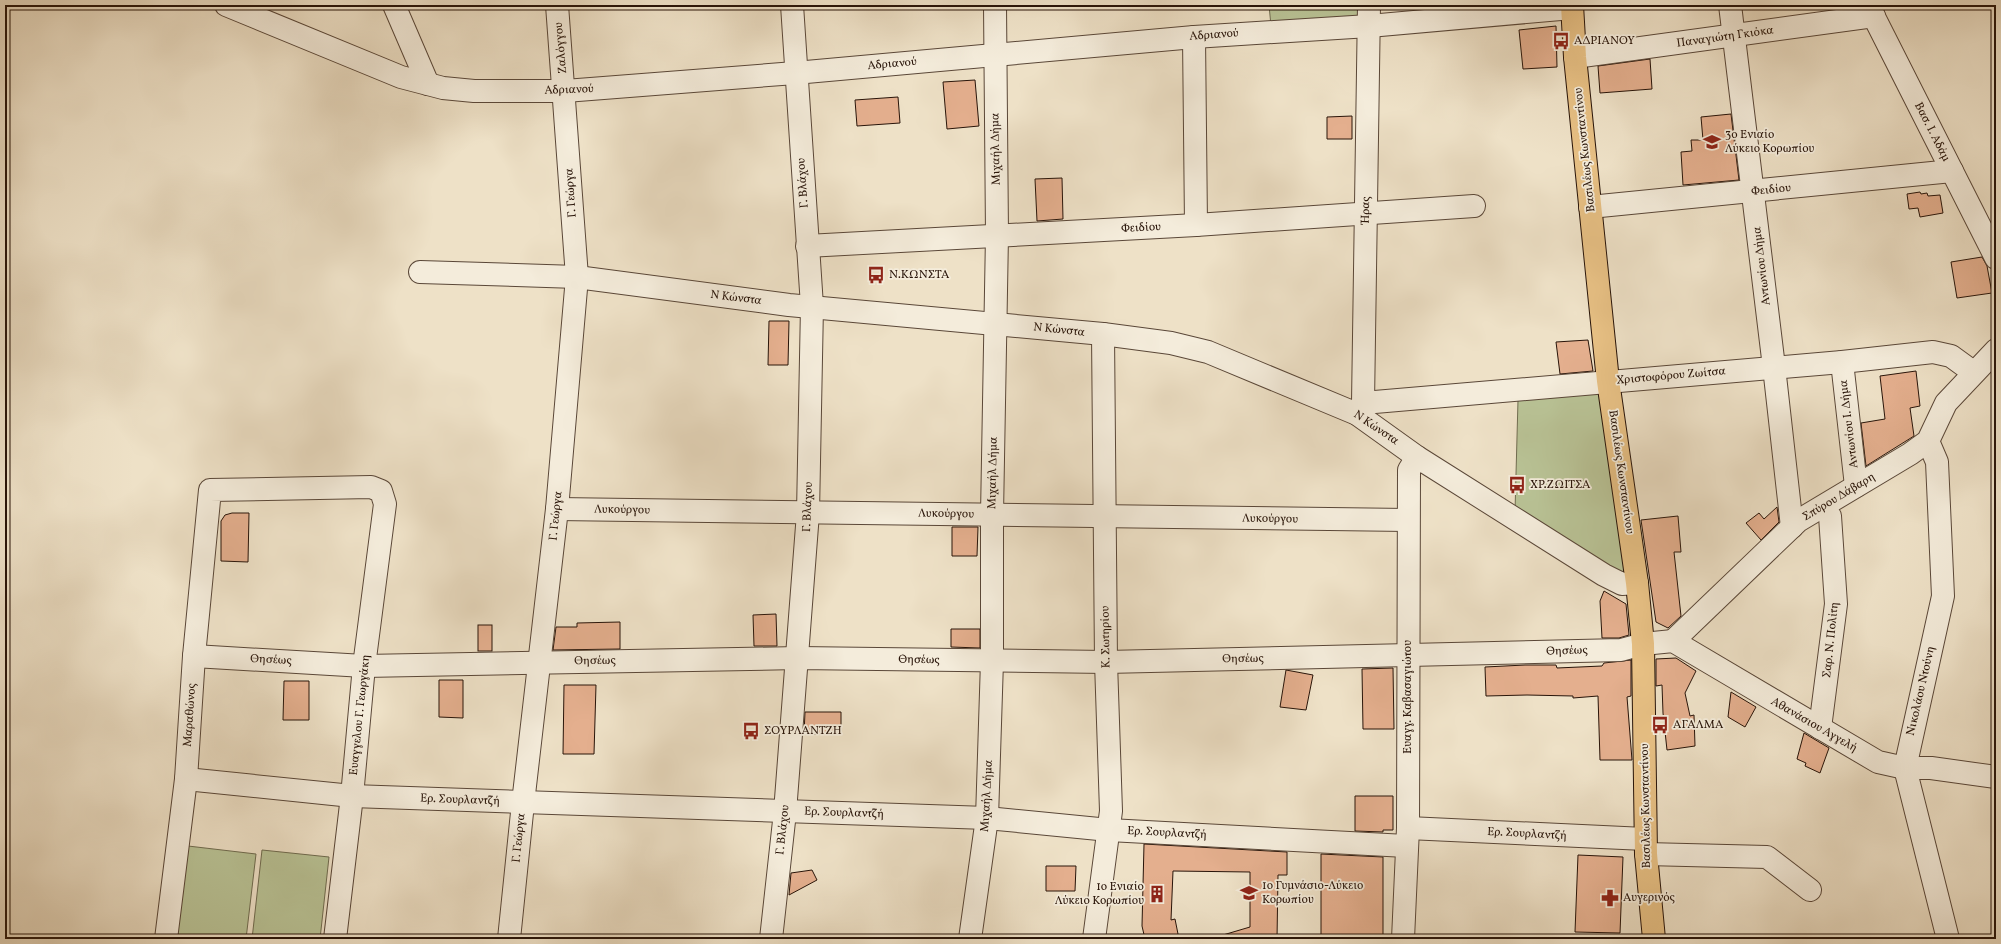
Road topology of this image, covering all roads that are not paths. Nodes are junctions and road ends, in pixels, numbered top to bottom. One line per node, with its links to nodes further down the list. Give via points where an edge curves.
1 (226, 5): 15 (street, Αδριανού, via 401,77)
2 (394, 5): 15 (street)
3 (557, 5): 16 (street, Ζαλόγγου)
4 (792, 5): 14 (street, Γ. Βλάχου)
5 (995, 5): 12 (street, Μιχαήλ Δήμα)
6 (1730, 5): 10 (street, Αντωνίου Δήμα)
7 (1572, 6): 9 (street, Αδριανού); 13 (main road, Βασιλέως Κωνσταντίνου)
8 (1871, 11): 10 (street, Παναγιώτη Γκιόκα); 17 (street, Βασ. Ι. Αδάμ)
9 (1369, 15): 11 (street, Αδριανού); 21 (street, Ήρας)
10 (1734, 36): 13 (street, Παναγιώτη Γκιόκα); 18 (street, Αντωνίου Δήμα)
11 (1194, 37): 12 (street, Αδριανού); 22 (street)
12 (994, 54): 14 (street, Αδριανού); 23 (street, Μιχαήλ Δήμα)
13 (1575, 57): 20 (main road, Βασιλέως Κωνσταντίνου)
14 (795, 73): 16 (street, Αδριανού); 24 (street, Γ. Βλάχου)
15 (428, 84): 16 (street, Αδριανού, via 474,91)
16 (565, 91): 27 (street, Γ. Γεώργα)
17 (1952, 171): 18 (street, Φειδίου); 25 (street, Βασ. Ι. Αδάμ)
18 (1753, 192): 20 (street, Φειδίου); 33 (street, Αντωνίου Δήμα)
19 (1474, 206): 21 (street, Φειδίου)
20 (1590, 207): 35 (main road, Βασιλέως Κωνσταντίνου)
21 (1366, 213): 22 (street, Φειδίου); 36 (street, Ήρας)
22 (1196, 225): 23 (street, Φειδίου)
23 (997, 234): 24 (street, Φειδίου); 29 (street, Μιχαήλ Δήμα)
24 (807, 246): 28 (street, Γ. Βλάχου)
25 (1996, 258)
26 (420, 272): 27 (street, Ν Κώνστα)
27 (577, 277): 28 (street, Ν Κώνστα); 42 (street, Γ. Γεώργα)
28 (812, 306): 29 (street, Ν Κώνστα); 43 (street, Γ. Βλάχου)
29 (995, 324): 30 (street, Ν Κώνστα); 44 (street, Μιχαήλ Δήμα)
30 (1103, 334): 36 (street, Ν Κώνστα, via 1171,343 1208,352); 45 (street, Κ. Σωτηρίου)
31 (1996, 350): 34 (street, Σπύρου Δάβαρη)
32 (1842, 362): 33 (street, Χριστοφόρου Ζωίτσα); 34 (street, Χριστοφόρου Ζωίτσα, via 1933,352 1951,356); 39 (street, Αντωνίου Ι. Δήμα)
33 (1774, 367): 35 (street, Χριστοφόρου Ζωίτσα); 47 (street, Αντωνίου Δήμα)
34 (1973, 372): 37 (street, Σπύρου Δάβαρη, via 1946,403)
35 (1608, 381): 36 (street, Χριστοφόρου Ζωίτσα); 48 (main road, Βασιλέως Κωνσταντίνου)
36 (1360, 408): 38 (street, Ν Κώνστα)
37 (1928, 441): 39 (street, Σπύρου Δάβαρη); 59 (street, Νικολάου Ντούνη, via 1937,462 1942,596)
38 (1417, 457): 46 (street, Ευαγγ. Καβασαγιώτου, via 1409,470); 48 (street, Ν Κώνστα, via 1604,575 1622,584)
39 (1856, 486): 41 (street, Σπύρου Δάβαρη)
40 (381, 491): 52 (street, Μαραθώνος, via 371,487 210,490); 57 (street, Ευαγγελου Γ. Γεωργάκη, via 385,504)
41 (1823, 507): 47 (street, Σπύρου Δάβαρη); 58 (street, Σαρ. Ν. Πολίτη, via 1830,516 1836,604)
42 (557, 509): 43 (street, Λυκούργου); 54 (street, Γ. Γεώργα)
43 (808, 513): 44 (street, Λυκούργου); 53 (street, Γ. Βλάχου)
44 (992, 515): 45 (street, Λυκούργου); 55 (street, Μιχαήλ Δήμα)
45 (1105, 517): 46 (street, Λυκούργου); 56 (street, Κ. Σωτηρίου)
46 (1408, 520): 51 (street, Ευαγγ. Καβασαγιώτου)
47 (1792, 527): 49 (street, Σπύρου Δάβαρη)
48 (1637, 583): 50 (main road, Βασιλέως Κωνσταντίνου)
49 (1673, 641): 50 (street); 58 (street, Αθανάσιου Αγγελή)
50 (1643, 644): 51 (street, Θησέως, via 1621,650); 68 (main road, Βασιλέως Κωνσταντίνου)
51 (1408, 655): 56 (street, Θησέως); 67 (street, Ευαγγ. Καβασαγιώτου)
52 (194, 656): 57 (street, Θησέως); 61 (street, Μαραθώνος)
53 (798, 658): 54 (street, Θησέως); 55 (street, Θησέως); 64 (street, Γ. Βλάχου)
54 (540, 661): 57 (street, Θησέως); 63 (street, Γ. Γεώργα)
55 (992, 661): 56 (street, Θησέως); 65 (street, Μιχαήλ Δήμα)
56 (1106, 662): 66 (street, Κ. Σωτηρίου, via 1111,811)
57 (364, 666): 62 (street, Ευαγγελου Γ. Γεωργάκη)
58 (1820, 728): 59 (street, Αθανάσιου Αγγελή, via 1878,762)
59 (1905, 768): 60 (street, Αθανάσιου Αγγελή, via 1932,768); 78 (street, Νικολάου Ντούνη)
60 (1996, 777)
61 (186, 779): 62 (street, Ερ. Σουρλαντζή); 70 (street, Μαραθώνος)
62 (352, 796): 63 (street, Ερ. Σουρλαντζή); 71 (street, Ευαγγελου Γ. Γεωργάκη)
63 (523, 803): 64 (street, Ερ. Σουρλαντζή); 72 (street, Γ. Γεώργα)
64 (786, 812): 65 (street, Ερ. Σουρλαντζή); 73 (street, Γ. Βλάχου)
65 (987, 818): 66 (street, Ερ. Σουρλαντζή); 74 (street, Μιχαήλ Δήμα)
66 (1109, 830): 67 (street, Ερ. Σουρλαντζή); 75 (street, Κ. Σωτηρίου)
67 (1407, 837): 68 (street, Ερ. Σουρλαντζή); 76 (street, Ευαγγ. Καβασαγιώτου)
68 (1645, 846): 69 (street, Ερ. Σουρλαντζή, via 1767,857); 77 (main road, Βασιλέως Κωνσταντίνου)
69 (1810, 890)
70 (166, 939)
71 (335, 939)
72 (509, 939)
73 (771, 939)
74 (970, 939)
75 (1094, 939)
76 (1403, 939)
77 (1654, 939)
78 (1948, 939)

